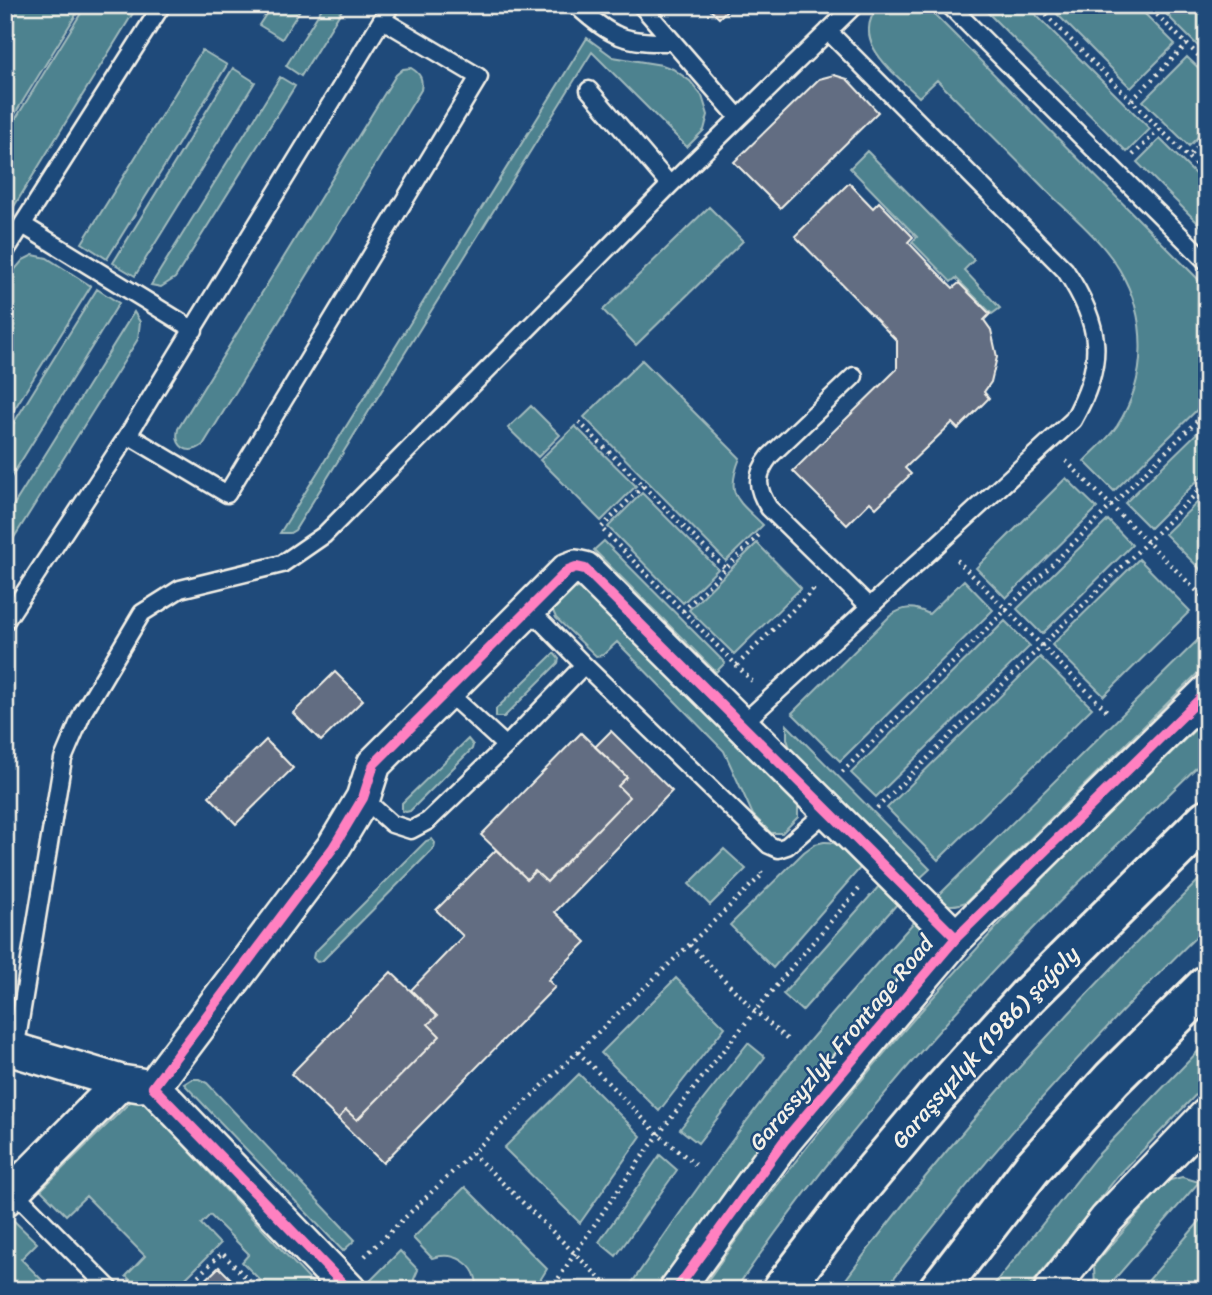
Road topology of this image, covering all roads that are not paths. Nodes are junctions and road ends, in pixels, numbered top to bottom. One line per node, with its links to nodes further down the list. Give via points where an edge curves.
1 (162, 5): 12 (lane)
2 (576, 5): 8 (lane, via 596,24 626,40)
3 (641, 5): 8 (lane)
4 (855, 5): 7 (lane)
5 (949, 5): 14 (lane)
6 (387, 12): 15 (lane); 17 (lane, via 479,77 227,495)
7 (828, 31): 10 (lane); 18 (lane, via 1066,270 1083,296 1094,326 1093,375 1073,420)
8 (673, 42): 10 (lane)
9 (589, 90): 11 (lane)
10 (739, 118): 11 (lane)
11 (670, 185): 31 (lane, via 324,535 282,564 180,589 142,613 83,712 63,759)
12 (23, 225): 13 (lane); 15 (lane)
13 (5, 252)
14 (1207, 262)
15 (194, 330): 17 (lane)
16 (853, 376): 18 (lane, via 760,467 757,482 778,517)
17 (128, 435): 20 (lane)
18 (869, 606): 24 (lane)
19 (529, 609): 21 (lane); 22 (street); 24 (street, via 568,570 585,569)
20 (5, 622)
21 (584, 665): 25 (lane); 27 (lane, via 773,848 787,846)
22 (447, 692): 25 (lane); 26 (street, via 373,764)
23 (1207, 692): 29 (street, Garassyzlyk Frontage Road)
24 (741, 725): 27 (street)
25 (506, 746): 26 (lane, via 428,821 411,830 392,824)
26 (363, 798): 32 (street, via 333,848)
27 (827, 811): 29 (street)
28 (1207, 819): 38 (main road, Garaşsyzlyk (1986) şaýoly, via 1026,998 936,1097)
29 (956, 938): 37 (street, Garassyzlyk Frontage Road, via 784,1141)
30 (1207, 985): 39 (main road, via 1041,1158)
31 (10, 1049): 32 (street)
32 (137, 1084): 34 (street); 35 (street)
33 (1207, 1115): 40 (street, via 1106,1220)
34 (9, 1195): 36 (lane)
35 (345, 1285)
36 (111, 1290)
37 (676, 1290)
38 (782, 1290)
39 (938, 1290)
40 (1051, 1290)

